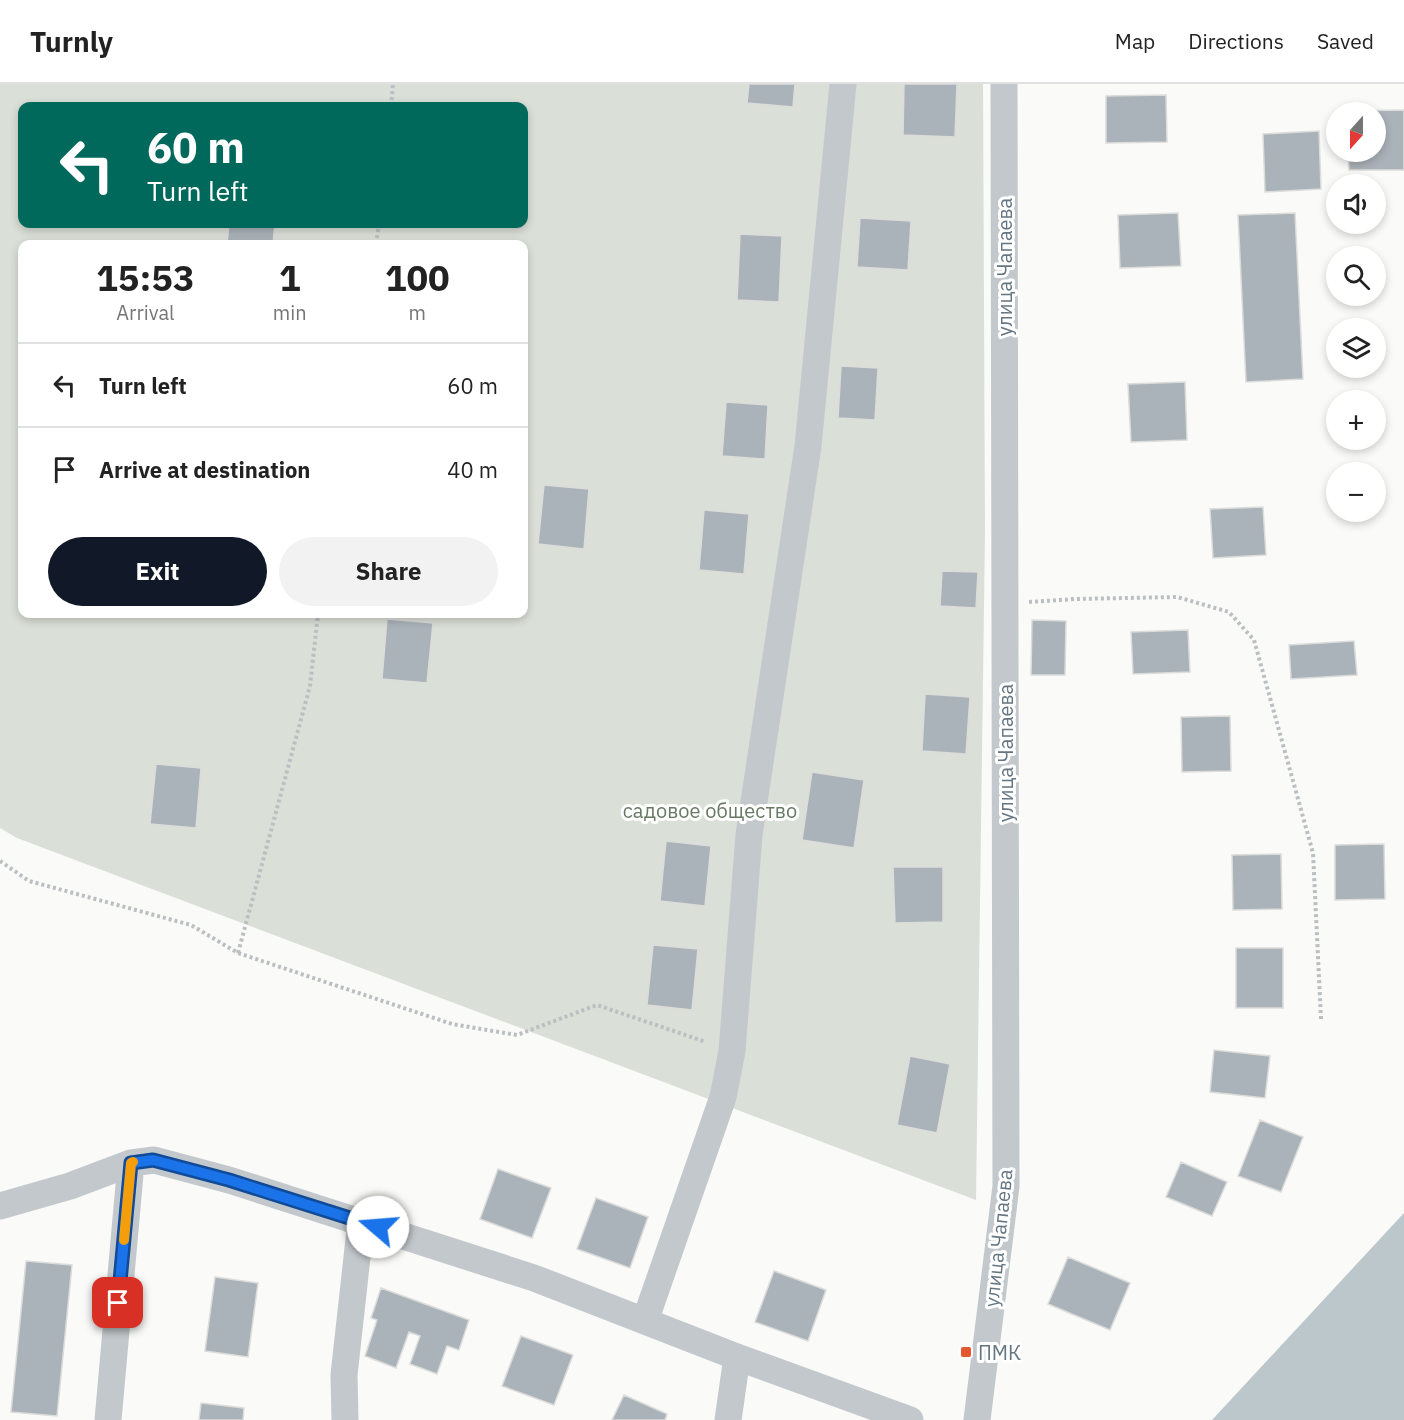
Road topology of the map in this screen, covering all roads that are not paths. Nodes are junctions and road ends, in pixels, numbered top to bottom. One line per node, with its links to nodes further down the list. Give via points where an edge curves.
1 (843, 84): 6 (street, via 808,446 749,835 732,1051 723,1097)
2 (1004, 84): 12 (street, улица Чапаева, via 1006,1186)
3 (131, 1163): 4 (street); 5 (street, via 153,1160); 8 (street)
4 (0, 1206)
5 (361, 1221): 6 (street, via 534,1278); 9 (street, via 344,1375)
6 (645, 1321): 7 (street)
7 (737, 1358): 10 (street); 11 (street)
8 (108, 1420)
9 (345, 1420)
10 (728, 1420)
11 (910, 1420)
12 (977, 1420)

